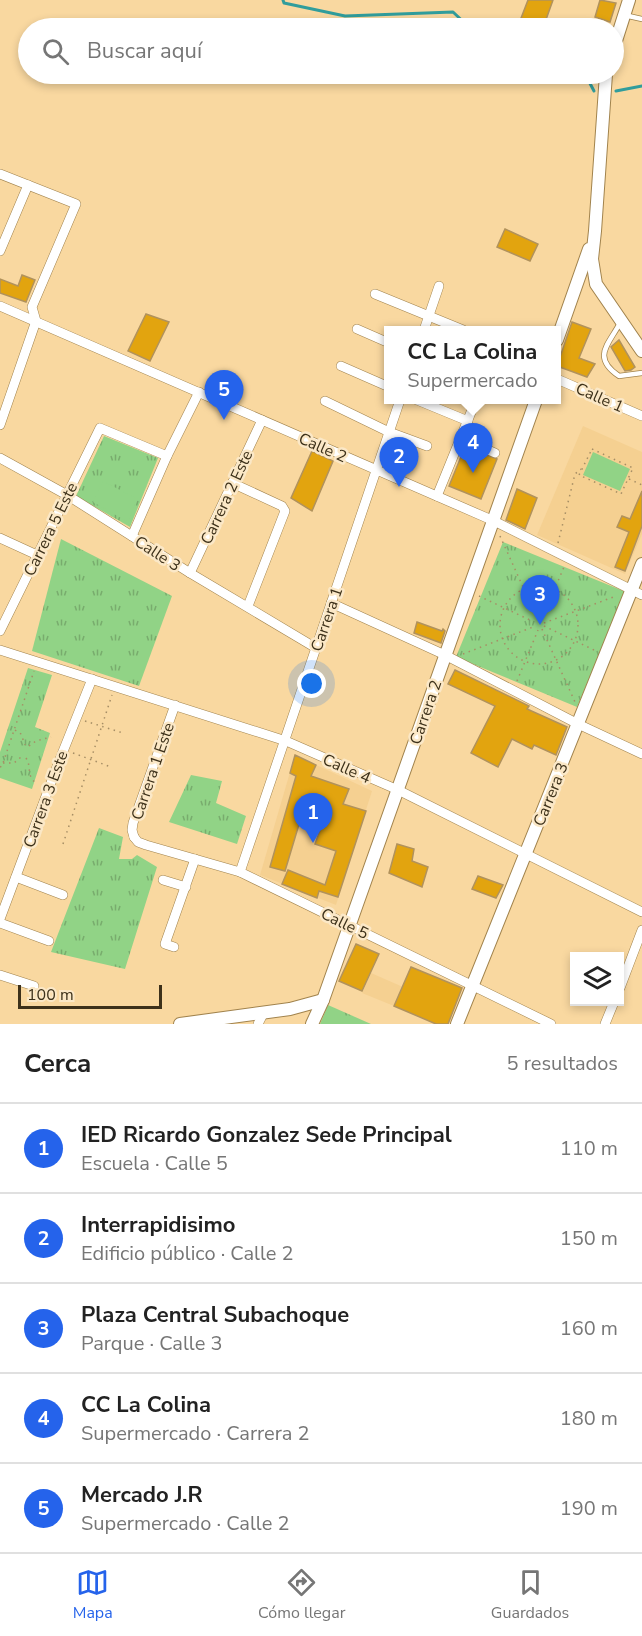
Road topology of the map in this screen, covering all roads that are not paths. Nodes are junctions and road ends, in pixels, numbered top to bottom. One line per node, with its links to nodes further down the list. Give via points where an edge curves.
1 (628, 0): 2 (street)
2 (623, 14): 3 (street); 4 (lane)
3 (622, 18)
4 (642, 19)
5 (605, 84): 8 (street)
6 (0, 174): 7 (street)
7 (28, 185): 9 (street); 16 (street, via 76,204 32,307)
8 (596, 231): 10 (street); 11 (street, via 592,259)
9 (0, 251)
10 (579, 279): 11 (street); 21 (street)
11 (597, 284): 17 (street)
12 (439, 286): 15 (street)
13 (375, 294): 15 (street)
14 (0, 306): 16 (street, Calle 2)
15 (429, 315): 18 (street); 19 (street)
16 (36, 321): 31 (street, Calle 2); 40 (street)
17 (621, 321): 22 (lane); 25 (street)
18 (425, 326)
19 (454, 326)
20 (357, 329): 23 (street)
21 (561, 329)
22 (612, 335): 24 (lane); 28 (lane, via 603,353 611,371 619,376)
23 (384, 341)
24 (614, 343)
25 (642, 351)
26 (341, 366): 30 (street)
27 (631, 370): 28 (lane)
28 (639, 373)
29 (561, 381): 37 (street, Calle 1)
30 (384, 385)
31 (199, 392): 38 (street, Calle 2); 45 (street)
32 (325, 401): 41 (street)
33 (398, 404): 41 (street, Carrera 1)
34 (429, 404): 39 (street)
35 (474, 404): 39 (street)
36 (534, 404): 51 (street, Carrera 2)
37 (642, 416)
38 (262, 420): 47 (street, Calle 2); 48 (street, Carrera 2 Este)
39 (468, 421): 42 (street)
40 (0, 425)
41 (390, 432): 43 (street); 47 (street, Carrera 1)
42 (461, 438): 44 (street); 50 (street)
43 (427, 446)
44 (495, 453)
45 (167, 456): 49 (street, Carrera 5 Este, via 100,428); 52 (street)
46 (0, 458): 49 (street, Calle 3)
47 (376, 471): 50 (street, Calle 2); 58 (street, Carrera 1)
48 (232, 483): 56 (street, Carrera 2 Este); 60 (street, via 282,506 285,511)
49 (67, 495): 52 (street, Calle 3); 54 (street, Carrera 5 Este)
50 (437, 496): 51 (street, Calle 2)
51 (494, 521): 57 (street, Calle 2); 65 (street, Carrera 2)
52 (132, 536): 56 (street, Calle 3)
53 (0, 538): 54 (street)
54 (38, 555): 61 (street, Carrera 5 Este)
55 (642, 564): 57 (street, Carrera 3)
56 (190, 573): 60 (street, Calle 3)
57 (637, 593): 68 (street, Carrera 3, via 606,655)
58 (331, 603): 63 (street, Carrera 1); 65 (street)
59 (0, 605): 61 (street)
60 (248, 606): 63 (street, Calle 3)
61 (10, 610): 62 (street, Carrera 5 Este)
62 (0, 631)
63 (316, 648): 69 (street, Carrera 1)
64 (0, 650): 66 (street, Calle 4)
65 (448, 656): 68 (street); 71 (street, Carrera 2)
66 (92, 679): 67 (street, Calle 4); 77 (street, Carrera 3 Este)
67 (175, 705): 69 (street, Calle 4); 72 (street, Carrera 1 Este, via 133,823)
68 (580, 721): 70 (street); 74 (street, Carrera 3)
69 (286, 741): 71 (street, Calle 4); 76 (street, Carrera 1)
70 (642, 754)
71 (398, 790): 74 (street, Calle 4); 83 (street, Carrera 2)
72 (134, 837): 73 (street, Carrera 1 Este); 75 (street, Calle 5, via 146,845)
73 (129, 848)
74 (526, 854): 81 (street, Calle 4); 90 (street, Carrera 3)
75 (195, 859): 76 (street, Calle 5); 79 (street)
76 (240, 872): 83 (street, Calle 5)
77 (16, 877): 80 (street); 82 (street, Carrera 3 Este)
78 (163, 880): 79 (street)
79 (186, 887): 86 (street, via 165,944)
80 (63, 895)
81 (642, 912)
82 (0, 921): 85 (street)
83 (350, 925): 90 (street, Calle 5); 91 (street, Carrera 2)
84 (642, 930): 88 (street)
85 (49, 941)
86 (174, 947)
87 (0, 975): 89 (street)
88 (624, 977)
89 (34, 986)
90 (472, 986): 97 (street, Carrera 3); 98 (street, Calle 5)
91 (323, 1000): 93 (street); 96 (street, Carrera 2)
92 (612, 1006): 99 (street)
93 (264, 1012): 94 (street); 95 (street)
94 (180, 1024)
95 (258, 1024)
96 (312, 1024)
97 (457, 1024)
98 (551, 1024)
99 (605, 1024)

